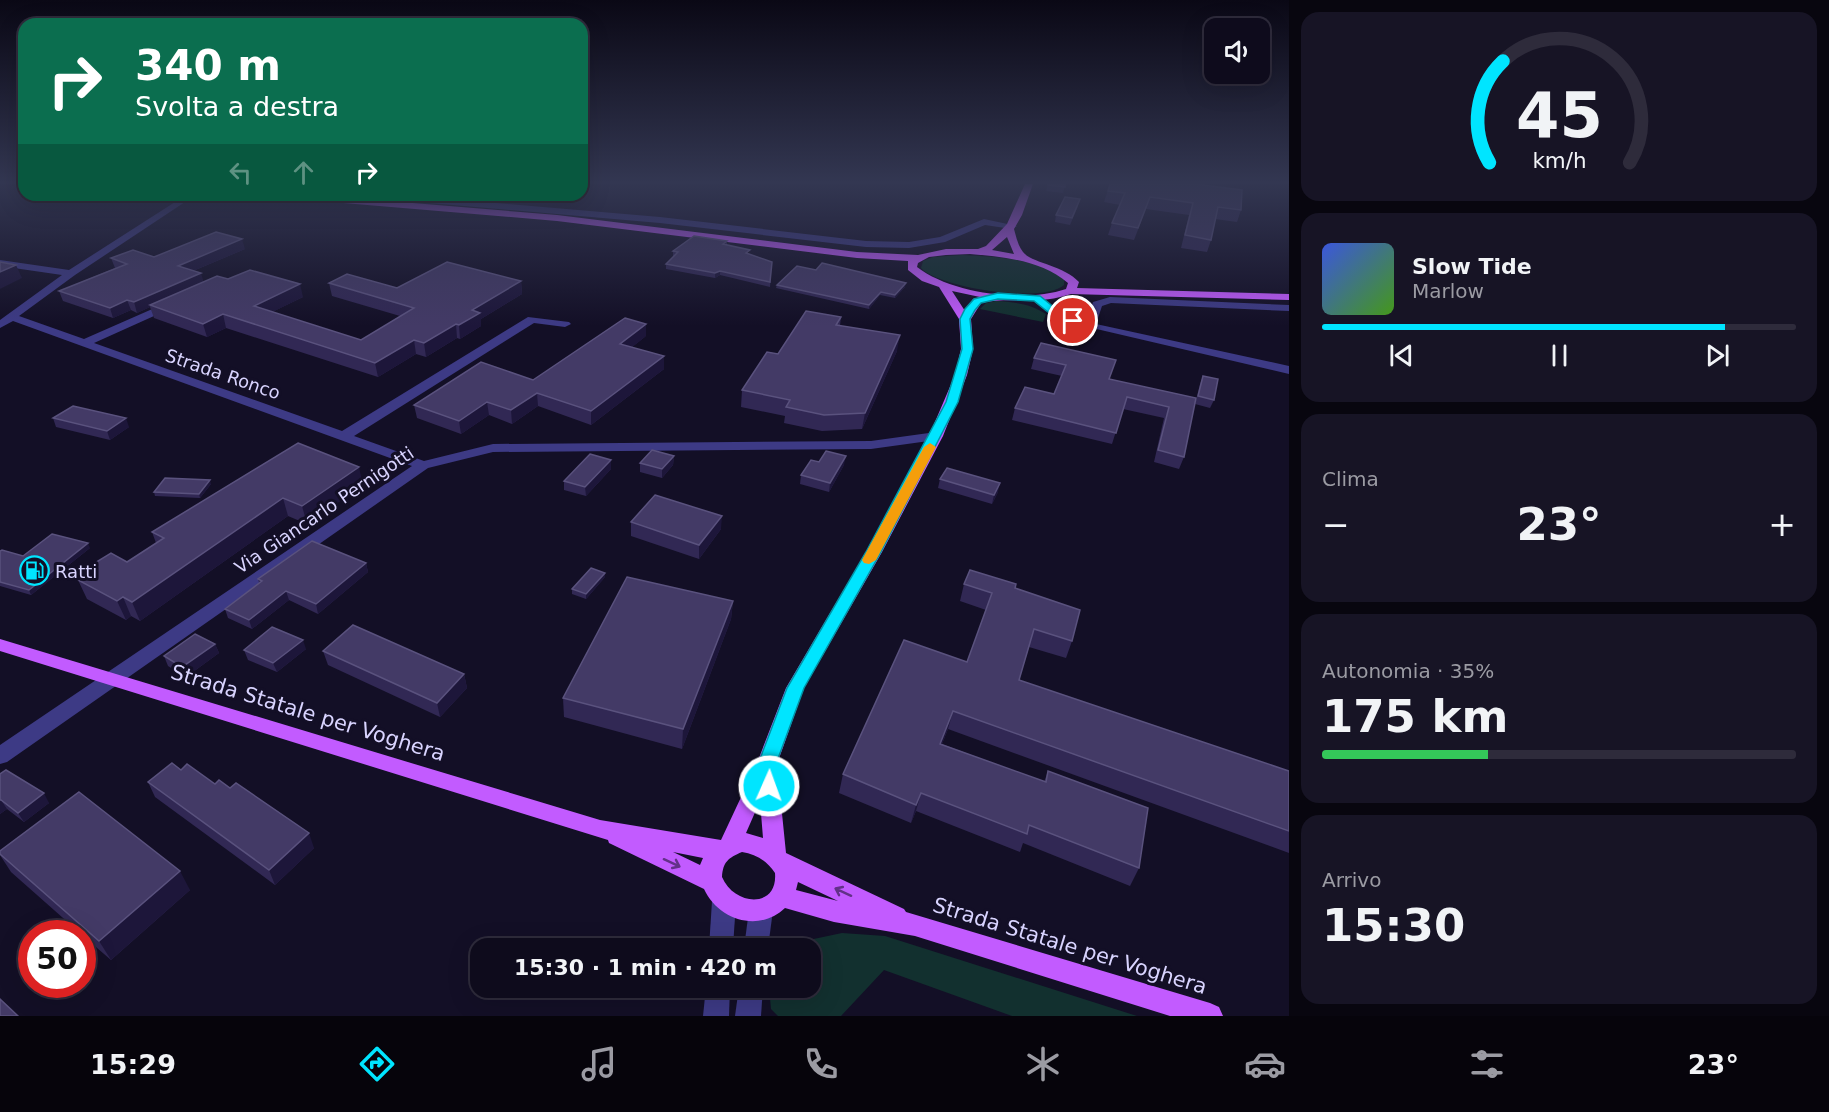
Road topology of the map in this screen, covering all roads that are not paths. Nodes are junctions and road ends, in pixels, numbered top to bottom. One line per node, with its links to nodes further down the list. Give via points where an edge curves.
1 (135, 231): 13 (street)
2 (666, 231): 8 (main road)
3 (758, 231): 4 (street, via 909,245 942,240)
4 (962, 231)
5 (1007, 231): 7 (main road, via 988,250)
6 (1012, 231): 10 (main road, via 1018,253)
7 (979, 252): 9 (main road, via 941,252); 10 (main road)
8 (857, 255): 9 (main road); 12 (main road)
9 (917, 258): 12 (main road)
10 (1027, 260): 14 (main road)
11 (0, 263): 13 (street)
12 (912, 268): 15 (main road)
13 (71, 273): 23 (street)
14 (1070, 276): 16 (main road, via 1074,282); 17 (main road)
15 (943, 285): 18 (main road); 24 (main road)
16 (1070, 291): 17 (main road); 20 (main road)
17 (1145, 292): 19 (main road)
18 (998, 296): 20 (main road); 24 (main road, via 977,301)
19 (1289, 297)
20 (1036, 298): 27 (street, via 1062,318)
21 (178, 301): 28 (street)
22 (1289, 308): 27 (street, via 1110,300 1096,304)
23 (12, 317): 26 (street); 28 (street, Strada Ronco)
24 (965, 319): 31 (main road, via 967,349 961,375)
25 (565, 324): 30 (street, via 532,319)
26 (0, 326)
27 (1090, 326): 29 (street)
28 (82, 344): 30 (street, Strada Ronco)
29 (1289, 370)
30 (344, 436): 32 (street, Strada Ronco)
31 (936, 436): 32 (street, Via Giancarlo Pernigotti, via 860,446 493,448); 36 (main road, via 795,688)
32 (423, 465): 34 (street, Via Giancarlo Pernigotti)
33 (0, 645): 34 (main road, Strada Statale per Voghera)
34 (110, 679): 35 (street, Via Giancarlo Pernigotti); 37 (main road, Strada Statale per Voghera)
35 (0, 756)
36 (767, 764): 38 (main road); 39 (main road)
37 (600, 829): 38 (main road, Strada Statale per Voghera); 40 (main road, Strada Statale per Voghera, one-way to 40)
38 (725, 848): 39 (main road, via 753,843); 40 (main road, via 710,870)
39 (778, 858): 41 (main road, via 786,874); 44 (main road, Strada Statale per Voghera, one-way to 39)
40 (711, 881): 42 (main road)
41 (781, 896): 43 (main road); 44 (main road, Strada Statale per Voghera, via 834,911)
42 (724, 901): 43 (main road, via 736,908); 45 (street)
43 (761, 910): 46 (street)
44 (915, 925): 51 (main road, Strada Statale per Voghera)
45 (722, 938)
46 (757, 938)
47 (717, 998): 49 (street)
48 (750, 998): 50 (street)
49 (716, 1016)
50 (748, 1016)
51 (1210, 1016)

